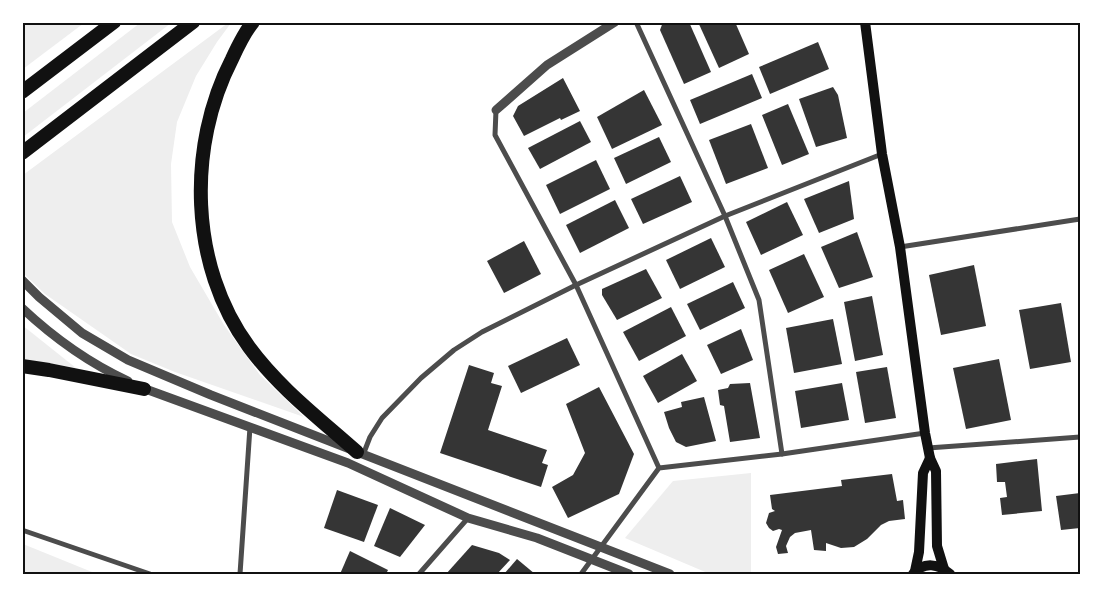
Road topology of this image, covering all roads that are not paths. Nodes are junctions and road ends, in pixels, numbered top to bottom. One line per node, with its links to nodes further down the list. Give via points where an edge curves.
1 (114, 22): 7 (highway)
2 (193, 22): 9 (highway)
3 (253, 22): 23 (highway, via 222,78 204,145 201,202 212,270 230,315 248,346 279,382)
4 (615, 22): 8 (street, via 547,65)
5 (636, 22): 11 (street)
6 (865, 22): 10 (main road)
7 (22, 92)
8 (496, 110): 15 (street, via 496,135)
9 (22, 153)
10 (882, 154): 11 (street); 13 (main road)
11 (725, 216): 15 (street); 24 (street, via 758,300)
12 (1080, 219): 13 (street)
13 (900, 248): 20 (main road)
14 (22, 280): 23 (street, via 82,333 128,360)
15 (576, 285): 23 (street, via 482,332 438,362 382,418); 25 (street)
16 (22, 308): 18 (street, via 46,330 96,366)
17 (22, 366): 18 (highway)
18 (144, 389): 19 (street)
19 (250, 426): 26 (street, via 348,463); 33 (street)
20 (925, 433): 22 (main road); 24 (street)
21 (1080, 438): 22 (street)
22 (929, 453): 30 (main road, via 936,471 937,546); 31 (main road, via 923,473 919,552)
23 (360, 454): 28 (street)
24 (782, 454): 25 (street)
25 (659, 468): 28 (street)
26 (468, 518): 29 (street, via 537,538); 34 (street)
27 (22, 530): 32 (street)
28 (602, 548): 29 (street); 37 (street)
29 (592, 561): 35 (street); 36 (street)
30 (947, 572): 31 (main road, via 929,565)
31 (914, 573)
32 (150, 574)
33 (240, 574)
34 (419, 574)
35 (581, 574)
36 (629, 574)
37 (670, 574)

